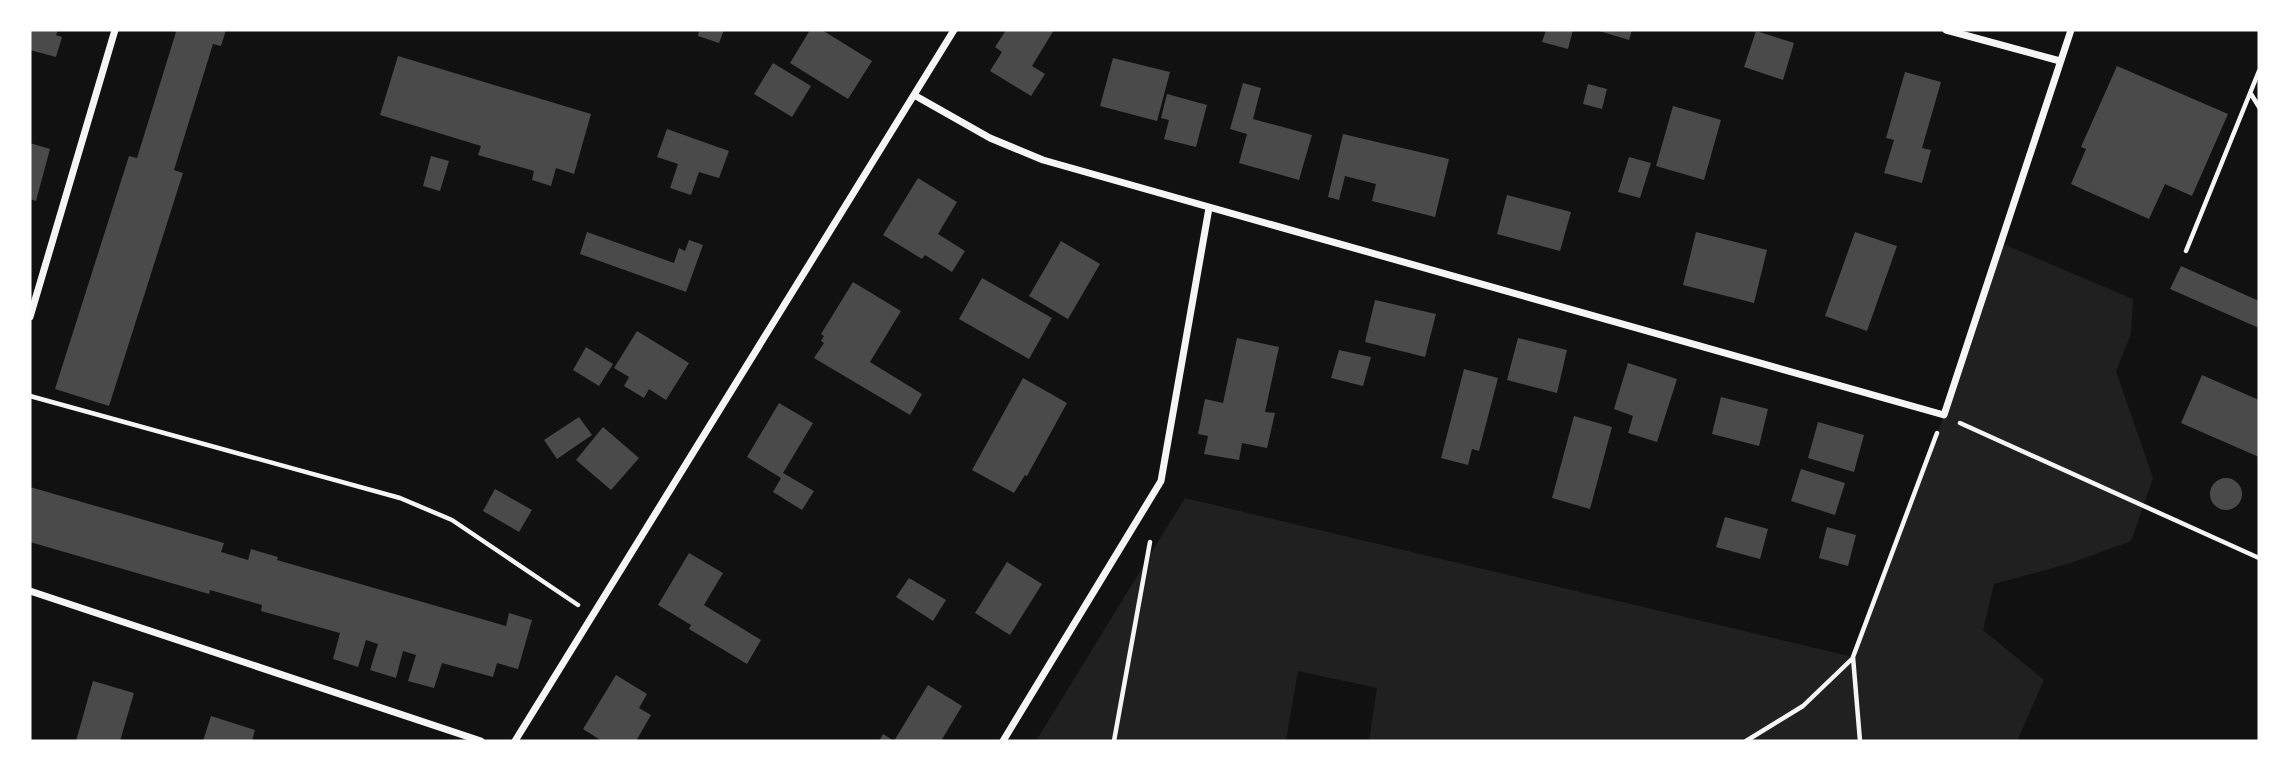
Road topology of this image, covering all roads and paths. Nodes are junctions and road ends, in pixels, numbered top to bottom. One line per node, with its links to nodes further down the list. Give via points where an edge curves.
1 (115, 30): 12 (street)
2 (954, 30): 8 (street)
3 (1946, 30): 5 (street)
4 (2071, 30): 5 (street)
5 (2060, 61): 14 (street)
6 (2259, 71): 7 (path)
7 (2250, 93): 9 (path); 11 (path)
8 (914, 95): 10 (street, via 1017,150); 18 (street)
9 (2259, 107)
10 (1209, 208): 14 (street); 22 (street, via 1161,481)
11 (2186, 251)
12 (30, 317)
13 (30, 396): 18 (path, via 400,498 452,520)
14 (1944, 415): 16 (path); 19 (path)
15 (1151, 536): 23 (path)
16 (2259, 558)
17 (30, 591): 20 (street)
18 (593, 615): 21 (street)
19 (1853, 657): 24 (path, via 1803,706); 25 (path)
20 (481, 741)
21 (515, 741)
22 (1003, 741)
23 (1114, 741)
24 (1746, 741)
25 (1860, 741)

